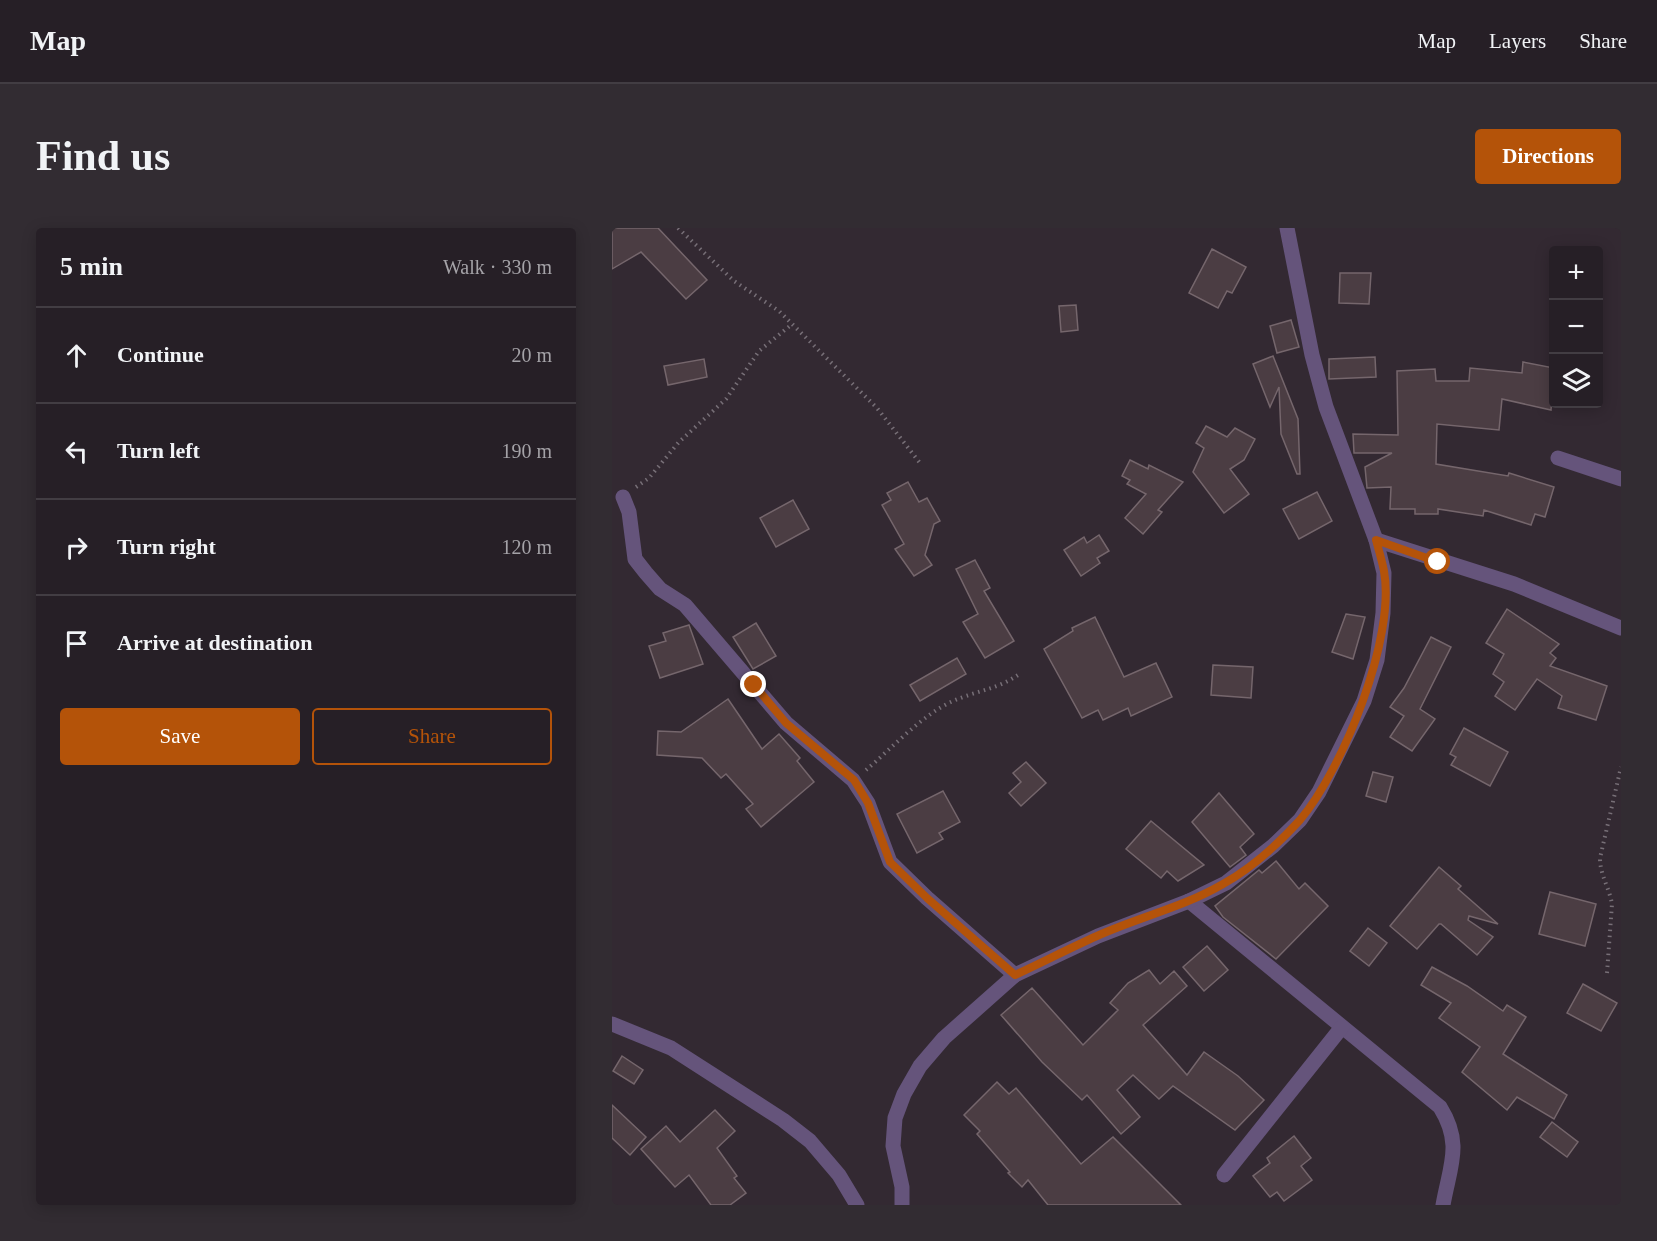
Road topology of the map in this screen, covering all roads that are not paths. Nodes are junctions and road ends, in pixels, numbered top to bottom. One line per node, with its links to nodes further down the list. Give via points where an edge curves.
1 (1287, 228): 5 (street, via 1323,397)
2 (1558, 458): 3 (street)
3 (1621, 479)
4 (623, 497): 8 (street, via 629,512 635,559 646,573 660,589 692,612 786,723 854,780 868,803 890,862)
5 (1376, 540): 6 (street, via 1514,584); 7 (street, via 1384,573 1377,660 1364,701 1319,792 1300,820 1273,846 1226,884)
6 (1621, 628)
7 (1189, 902): 8 (street, via 1098,936); 10 (street)
8 (1015, 975): 13 (street, via 944,1038 920,1066 904,1094 895,1118 893,1146)
9 (612, 1024): 12 (street, via 671,1048 783,1120 810,1142 839,1175)
10 (1342, 1027): 11 (street); 14 (street, via 1440,1107 1450,1124 1455,1143)
11 (1224, 1175)
12 (857, 1205)
13 (902, 1205)
14 (1443, 1205)

